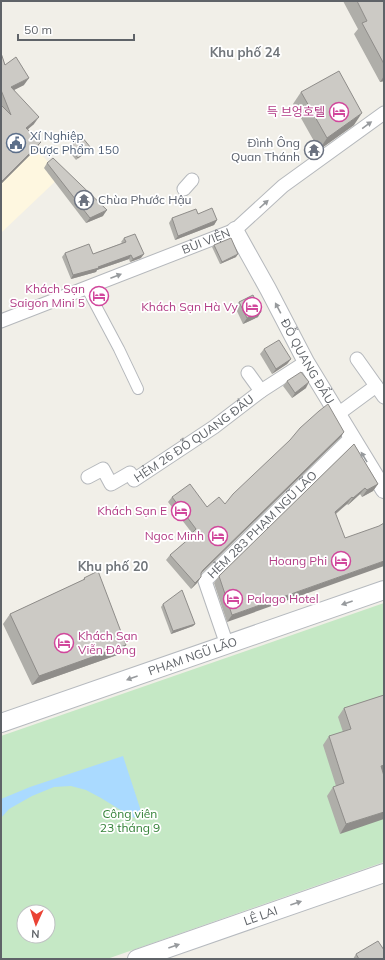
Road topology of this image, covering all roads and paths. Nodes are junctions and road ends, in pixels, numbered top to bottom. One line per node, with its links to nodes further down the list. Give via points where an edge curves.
1 (384, 113): 2 (street, BÙI VIỆN, one-way to 1, via 283,186)
2 (235, 230): 3 (street, BÙI VIỆN, one-way to 2); 6 (street, ÐỖ QUANG ÐẨU, one-way to 2)
3 (86, 288): 4 (street, BÙI VIỆN); 8 (street)
4 (1, 320)
5 (357, 359): 10 (street)
6 (306, 362): 9 (street, HẺM 26 ÐỖ QUANG ÐẦU); 11 (street, ÐỖ QUANG ÐẨU)
7 (248, 373): 9 (street)
8 (138, 389)
9 (261, 391): 13 (street, HẺM 26 ÐỖ QUANG ÐẦU, via 214,427 134,480 130,473 111,484 103,469)
10 (380, 392): 11 (street)
11 (338, 414): 12 (street, ÐỖ QUANG ÐẨU)
12 (352, 437): 14 (street, ÐỖ QUANG ÐẨU, one-way to 12); 16 (street, HẺM 283 PHẠM NGŨ LÃO, via 204,581)
13 (88, 477)
14 (384, 490)
15 (384, 590): 16 (main road, PHẠM NGŨ LÃO, one-way to 16)
16 (227, 645): 17 (main road, PHẠM NGŨ LÃO, one-way to 17)
17 (1, 723)
18 (384, 873): 19 (main road, LÊ LAI, one-way to 18)
19 (137, 959)

